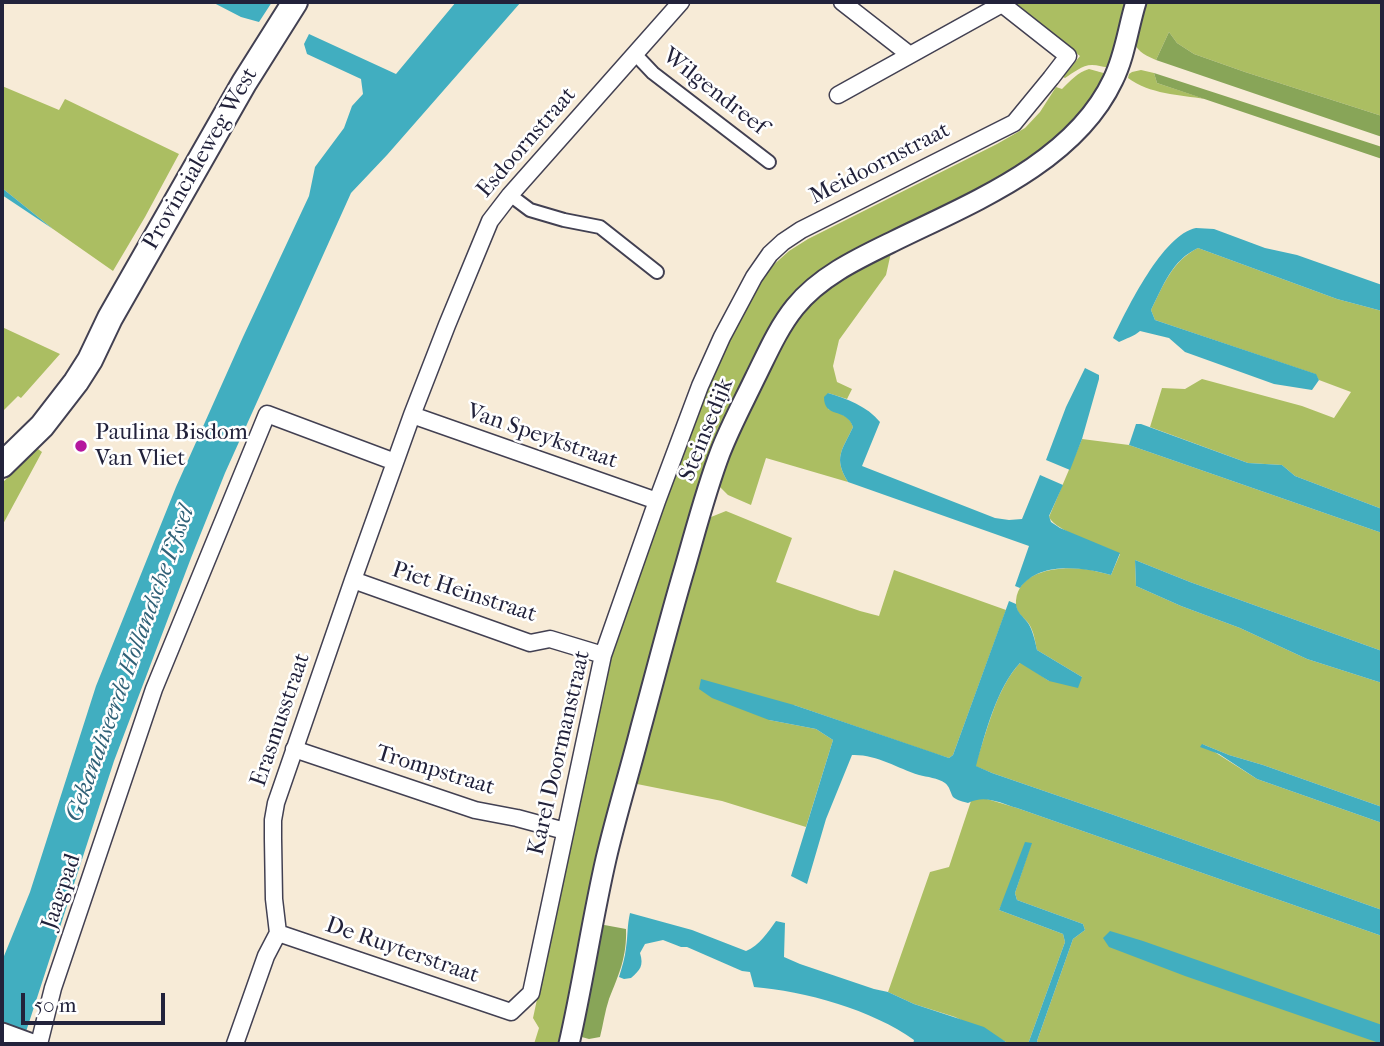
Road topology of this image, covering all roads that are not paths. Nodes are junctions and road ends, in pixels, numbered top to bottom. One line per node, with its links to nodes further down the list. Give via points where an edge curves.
1 (295, 2): 11 (main road, Provincialeweg West)
2 (681, 2): 5 (street, Esdoornstraat)
3 (842, 2): 6 (street)
4 (1136, 2): 26 (street, Steinsedijk, via 1113,80 1093,113 1062,145 981,198 830,276 796,306 767,353 720,453 671,616 621,799)
5 (635, 54): 8 (street, Wilgendreef); 9 (street, Esdoornstraat)
6 (910, 55): 7 (street); 16 (street, Meidoornstraat, via 1002,4 1068,56 1014,122 801,230 770,254 722,337)
7 (838, 95)
8 (769, 162)
9 (510, 195): 10 (street, via 530,210 600,227); 12 (street, Esdoornstraat, via 490,221)
10 (657, 272)
11 (110, 318): 13 (main road, Provincialeweg West); 15 (main road, Provincialeweg West, via 68,392 42,426)
12 (412, 415): 14 (street, Erasmusstraat); 16 (street, Van Speykstraat)
13 (2, 443)
14 (396, 462): 17 (street, Erasmusstraat); 24 (street, Jaagpad, via 267,414 154,689)
15 (2, 465)
16 (657, 501): 18 (street, Karel Doormanstraat)
17 (353, 580): 18 (street, Piet Heinstraat, via 530,643 550,639); 19 (street, Erasmusstraat)
18 (603, 655): 20 (street, Karel Doormanstraat)
19 (294, 749): 20 (street, Trompstraat, via 475,810); 21 (street, Erasmusstraat, via 273,820)
20 (565, 831): 22 (street, Karel Doormanstraat, via 531,993)
21 (278, 933): 22 (street, De Ruyterstraat); 25 (street)
22 (511, 1012)
23 (2, 1033): 24 (street)
24 (32, 1043)
25 (235, 1044)
26 (569, 1044)

